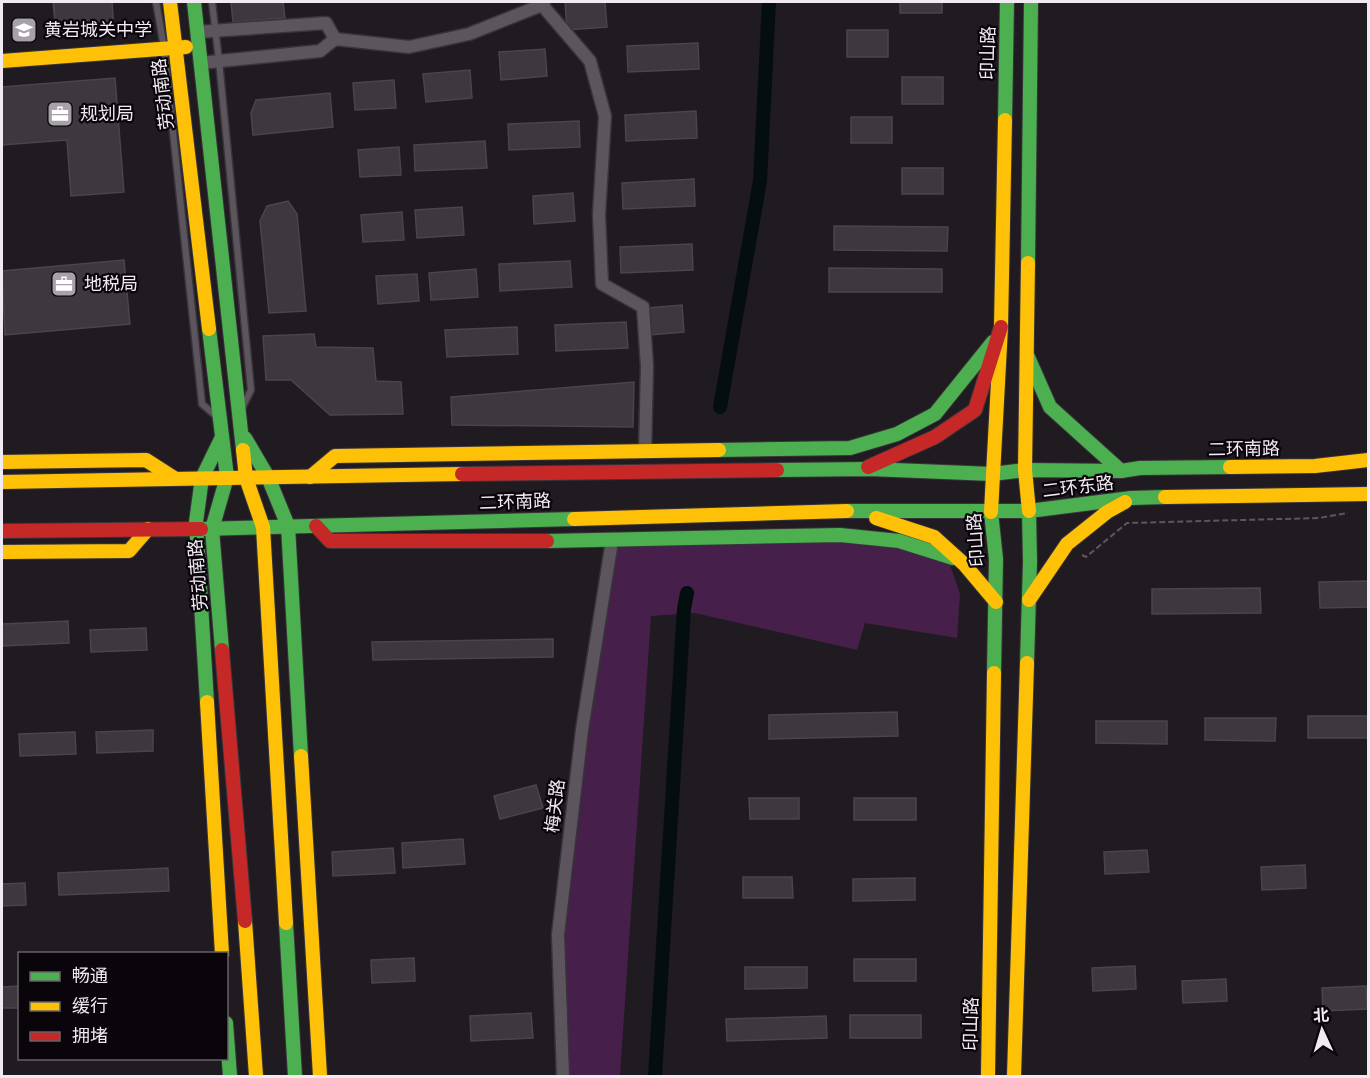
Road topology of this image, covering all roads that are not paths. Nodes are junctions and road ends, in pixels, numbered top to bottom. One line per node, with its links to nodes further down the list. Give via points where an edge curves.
1 (156, 2): 12 (lane)
2 (170, 2): 12 (main road, 劳动南路)
3 (194, 2): 9 (main road)
4 (212, 2): 8 (lane)
5 (1007, 2): 16 (main road, 印山路)
6 (1031, 2): 17 (main road)
7 (543, 3): 10 (street, via 469,34 410,47); 21 (street, via 590,61 605,116 599,214 602,284 643,307 647,366)
8 (215, 31): 9 (street); 10 (street, via 326,23); 14 (lane)
9 (197, 32): 11 (main road)
10 (335, 39): 14 (street, via 320,51)
11 (198, 47): 12 (main road); 15 (main road)
12 (170, 48): 13 (main road); 20 (main road, 劳动南路)
13 (2, 61)
14 (219, 61): 15 (street); 18 (lane, via 251,390)
15 (200, 63): 18 (main road)
16 (1000, 331): 21 (main road, via 935,414 897,434 850,448); 24 (main road, via 975,410 935,438); 27 (main road, 印山路)
17 (1028, 357): 25 (main road); 26 (main road, via 1050,407)
18 (239, 414): 19 (main road)
19 (241, 432): 29 (main road); 33 (main road)
20 (222, 437): 28 (main road, 劳动南路); 32 (main road)
21 (645, 452): 30 (main road, via 335,456)
22 (1368, 460): 26 (main road, 二环南路, via 1315,466)
23 (2, 462): 31 (main road, via 146,460)
24 (861, 469): 27 (main road, 二环南路); 30 (main road, 二环南路)
25 (1025, 470): 26 (main road, 二环东路); 27 (main road, 二环南路); 38 (main road)
26 (1121, 471)
27 (992, 474): 39 (main road, 印山路)
28 (227, 477): 32 (main road, 二环南路); 33 (main road, 二环南路); 44 (main road, 劳动南路)
29 (268, 477): 30 (main road, 二环南路); 33 (main road, 二环南路); 40 (main road)
30 (310, 477)
31 (174, 478): 32 (main road, 二环南路); 34 (main road, 二环南路)
32 (201, 478): 43 (main road)
33 (246, 478): 42 (main road)
34 (2, 482)
35 (1368, 494): 36 (main road)
36 (1131, 498): 38 (main road, 二环东路); 50 (main road, via 1067,544)
37 (855, 511): 39 (main road, 二环南路); 41 (main road, 二环南路); 49 (main road, via 934,537)
38 (1029, 511): 39 (main road, 二环南路); 50 (main road)
39 (991, 512): 51 (main road, 印山路)
40 (288, 526): 41 (main road, 二环南路); 42 (main road, 二环南路); 57 (main road)
41 (316, 526): 47 (main road, via 330,541)
42 (263, 527): 44 (main road, 二环南路); 56 (main road)
43 (197, 529): 44 (main road, 二环南路); 45 (main road, 二环南路); 52 (main road)
44 (212, 529): 55 (main road, 劳动南路)
45 (148, 530): 46 (main road, 二环南路); 48 (main road, via 129,551)
46 (2, 531)
47 (612, 541): 49 (main road, via 840,535 899,541); 58 (street, 梅关路, via 582,730 558,935)
48 (2, 552)
49 (959, 560): 51 (main road)
50 (1029, 600): 60 (main road)
51 (996, 602): 59 (main road, 印山路)
52 (222, 952)
53 (228, 1050): 54 (main road)
54 (230, 1077)
55 (255, 1077)
56 (296, 1077)
57 (320, 1077)
58 (563, 1077)
59 (988, 1077)
60 (1014, 1077)

